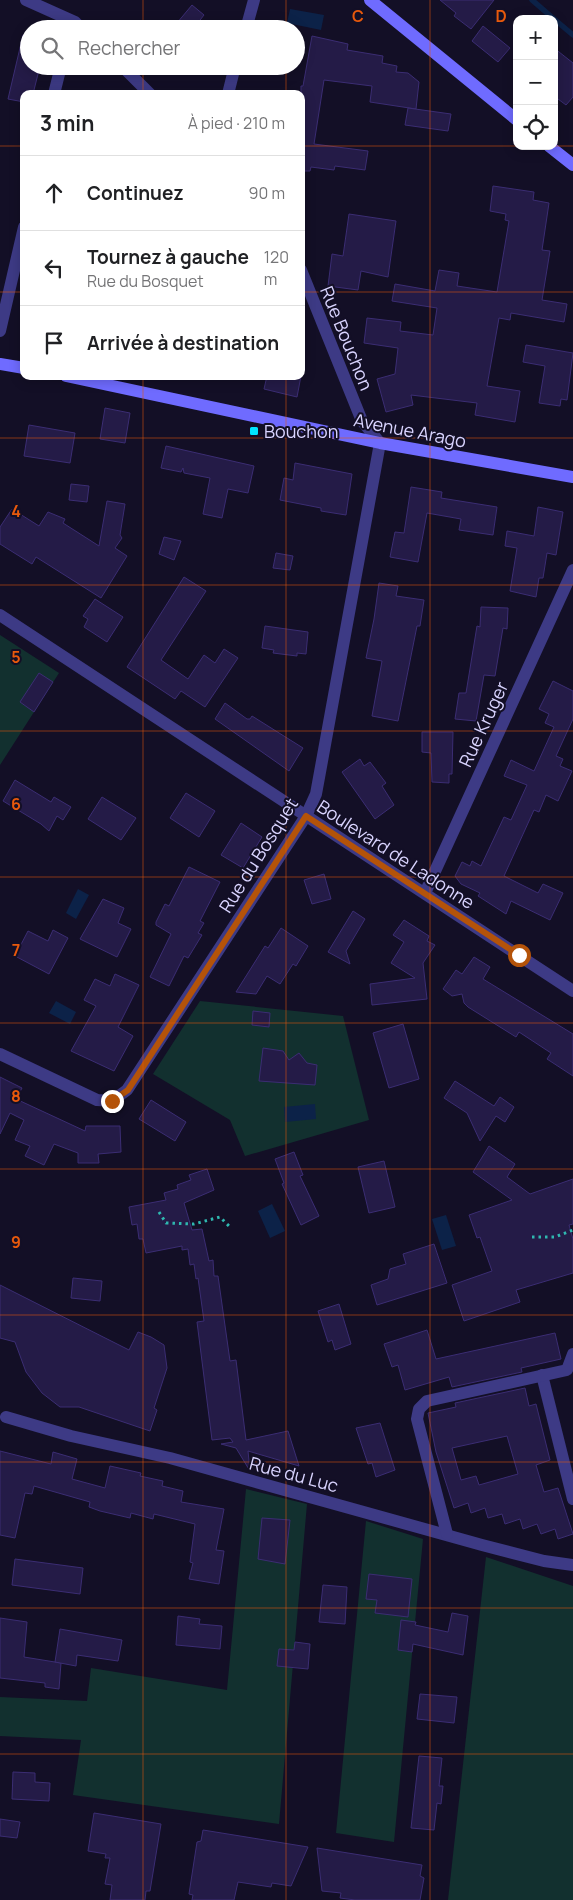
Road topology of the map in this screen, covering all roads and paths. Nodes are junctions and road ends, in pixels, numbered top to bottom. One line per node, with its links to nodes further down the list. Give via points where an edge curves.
1 (26, 0): 4 (street)
2 (254, 0): 5 (street)
3 (370, 0): 12 (street)
4 (64, 20)
5 (248, 20)
6 (59, 75): 9 (street)
7 (131, 75): 10 (street)
8 (233, 75): 11 (street)
9 (55, 90)
10 (146, 90)
11 (229, 90)
12 (513, 117)
13 (554, 150): 14 (street)
14 (573, 165)
15 (20, 243): 17 (street)
16 (305, 280): 21 (street, Rue Bouchon, via 362,421)
17 (0, 330)
18 (0, 364): 19 (street)
19 (20, 367)
20 (85, 380): 21 (street, Avenue Arago)
21 (380, 443): 22 (street, Avenue Arago); 25 (street, Rue du Bosquet, via 316,794)
22 (573, 477)
23 (573, 570): 26 (street, Rue Kruger)
24 (0, 615): 25 (street, Boulevard de Ladonne)
25 (306, 816): 26 (street, Boulevard de Ladonne); 28 (street, Rue du Bosquet, via 128,1090 112,1101 97,1100)
26 (424, 893): 27 (street, Boulevard de Ladonne)
27 (573, 991)
28 (0, 1054)
29 (159, 1212): 30 (path, via 166,1223 194,1224 220,1217)
30 (229, 1226)
31 (573, 1230): 32 (path, via 556,1237)
32 (532, 1237)
33 (573, 1354): 34 (street, via 567,1370)
34 (542, 1376): 36 (street); 37 (street, via 427,1401 419,1409 417,1419)
35 (2, 1416): 37 (street, Rue du Luc, via 71,1436 170,1458)
36 (573, 1499)
37 (446, 1534): 38 (street, Rue du Luc, via 544,1561)
38 (573, 1565)

